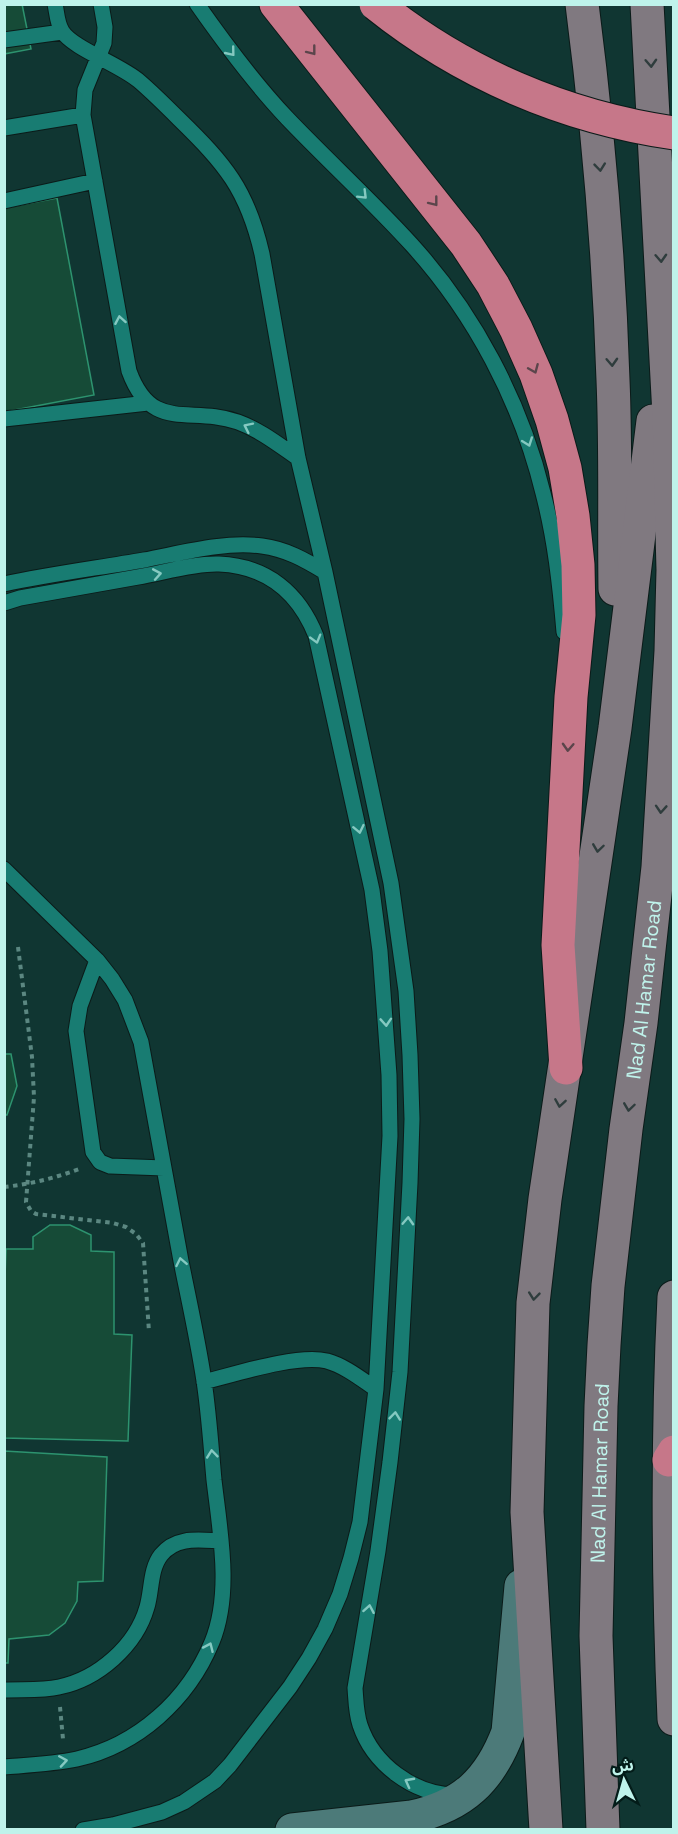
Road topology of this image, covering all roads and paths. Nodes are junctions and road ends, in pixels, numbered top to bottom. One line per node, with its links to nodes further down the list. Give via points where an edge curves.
1 (55, 4): 8 (lane)
2 (101, 4): 10 (lane, via 105,36)
3 (197, 4): 23 (lane, one-way to 23, via 286,117 411,244 441,280 492,360 521,425 543,492 560,585)
4 (276, 4): 23 (highway, one-way to 23, via 466,244 493,285 532,365 552,420 573,516 579,615)
5 (376, 4): 13 (highway, bridge, via 436,48 519,91 607,120)
6 (582, 4): 24 (main road, one-way to 24, via 601,178 614,382)
7 (648, 4): 16 (main road, Nad Al Hamar Road, one-way to 16)
8 (62, 32): 9 (lane); 10 (lane)
9 (4, 40)
10 (99, 56): 11 (lane, via 85,90); 19 (lane, via 139,81 200,140 229,173 246,203 262,254)
11 (83, 115): 12 (lane); 14 (lane)
12 (4, 128)
13 (674, 133)
14 (95, 181): 15 (lane); 17 (lane, one-way to 14, via 129,371)
15 (4, 201)
16 (665, 322): 24 (main road); 47 (main road, Nad Al Hamar Road, one-way to 47, via 672,499 671,651 657,879 604,1345 596,1636)
17 (148, 403): 18 (lane); 19 (lane, one-way to 17, via 251,427 220,417 167,413)
18 (4, 420)
19 (298, 458): 20 (lane)
20 (325, 572): 21 (lane, via 284,550 246,544); 43 (lane, one-way to 20, via 428,1790 393,1773 369,1744 356,1707 355,1688 378,1551 400,1372 411,1087 406,991 391,883)
21 (4, 584)
22 (4, 603): 36 (lane, one-way to 36, via 217,564 266,576 292,596 316,636 372,890 385,1013 390,1136)
23 (571, 696): 28 (highway, one-way to 28, via 558,945)
24 (615, 728): 28 (main road, one-way to 28)
25 (4, 869): 27 (lane)
26 (18, 947): 31 (path, via 34,1097)
27 (97, 960): 29 (lane, via 80,1006 76,1030 93,1152); 30 (lane, via 125,1000 141,1042)
28 (566, 1068): 38 (main road, one-way to 38, via 533,1303)
29 (100, 1162): 30 (lane, via 110,1166); 31 (path)
30 (164, 1168): 35 (lane, one-way to 30)
31 (28, 1184): 32 (path); 34 (path, via 27,1202 36,1214 113,1223 136,1234 143,1243)
32 (4, 1187)
33 (674, 1298): 37 (main road)
34 (149, 1332)
35 (204, 1382): 36 (lane, via 290,1361 316,1360 342,1367); 39 (lane, one-way to 35)
36 (375, 1389): 44 (lane, via 360,1522 351,1558 326,1629 290,1687 215,1781 162,1812)
37 (671, 1456): 41 (main road, via 670,1642)
38 (527, 1512): 43 (street, via 508,1731 486,1774); 46 (main road)
39 (220, 1542): 40 (lane, via 187,1539 160,1555 139,1626 104,1667 58,1688); 42 (lane, one-way to 39, via 68,1761 107,1749 160,1717 182,1694 212,1641 221,1611)
40 (4, 1690)
41 (674, 1719)
42 (4, 1767)
43 (465, 1795): 45 (street, via 431,1813 412,1817)
44 (83, 1830)
45 (292, 1830)
46 (546, 1830)
47 (603, 1830)

